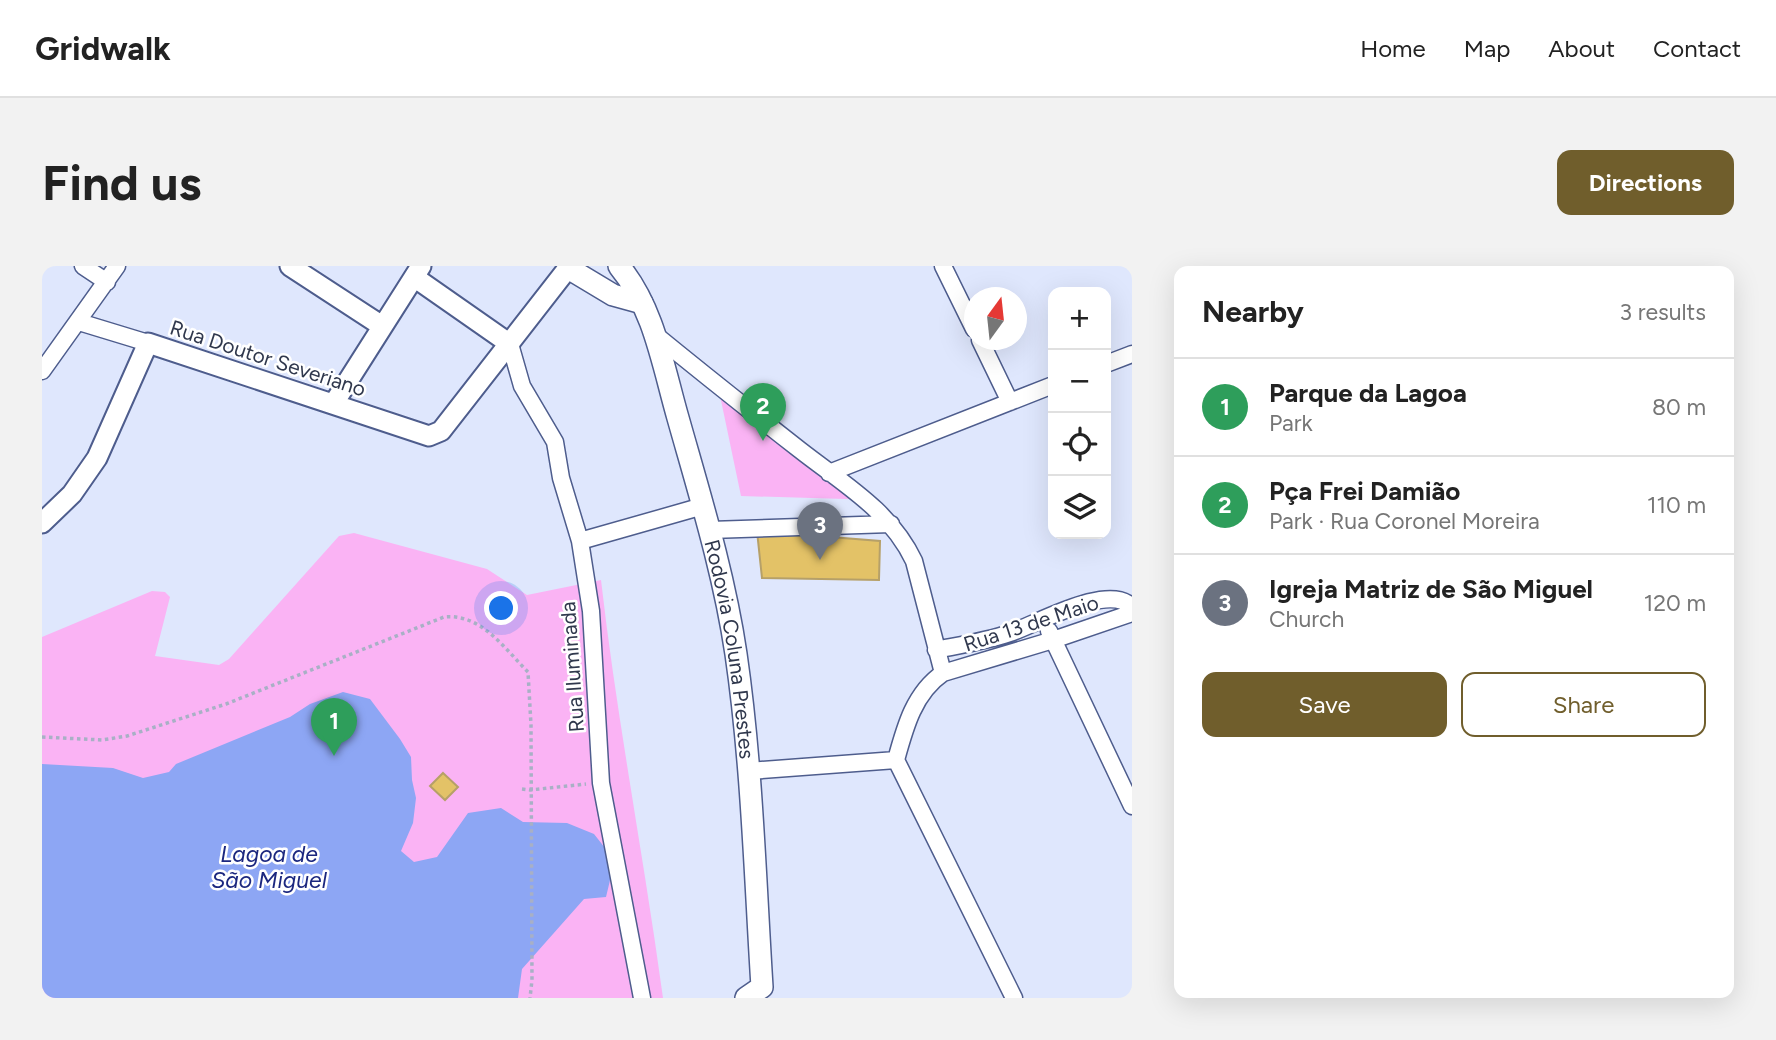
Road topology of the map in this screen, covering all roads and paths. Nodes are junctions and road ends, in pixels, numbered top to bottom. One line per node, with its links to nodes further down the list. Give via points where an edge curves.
1 (83, 266): 8 (street)
2 (117, 266): 8 (street)
3 (290, 266): 12 (street)
4 (619, 266): 9 (main road, Rodovia Coluna Prestes)
5 (943, 266): 10 (street)
6 (569, 267): 9 (main road, via 613,295); 15 (street)
7 (417, 271): 12 (street); 15 (street)
8 (107, 282): 11 (street)
9 (642, 303): 13 (main road, Rodovia Coluna Prestes)
10 (964, 307)
11 (79, 322): 14 (street, Rua Doutor Severiano); 21 (street)
12 (383, 326): 24 (street)
13 (653, 332): 18 (main road, Rodovia Coluna Prestes); 20 (street)
14 (148, 343): 24 (street, Rua Doutor Severiano); 27 (street, via 97,457 72,494)
15 (510, 344): 24 (street, Rua Doutor Severiano, via 441,431 423,435); 30 (street, Rua Iluminada, via 522,386 555,442)
16 (984, 350): 23 (street)
17 (1132, 354): 19 (street)
18 (662, 360): 20 (street); 26 (main road, Rodovia Coluna Prestes)
19 (1111, 362)
20 (694, 366): 25 (street)
21 (42, 371)
22 (1048, 387): 23 (street)
23 (1010, 402): 25 (street)
24 (334, 403)
25 (829, 473): 28 (street)
26 (703, 506): 29 (main road, Rodovia Coluna Prestes); 30 (street)
27 (42, 523)
28 (891, 524): 29 (street); 34 (street, via 914,561)
29 (710, 530): 38 (main road, Rodovia Coluna Prestes, via 736,653)
30 (580, 541): 39 (street, Rua Iluminada, via 590,611)
31 (1132, 610): 32 (street, via 1117,600 1100,601); 33 (street, Rua 13 de Maio)
32 (1044, 620): 33 (street); 34 (street, via 993,638)
33 (1053, 640): 35 (street, Rua 13 de Maio); 42 (street)
34 (936, 650): 35 (street)
35 (943, 673): 37 (street, via 929,682 916,703)
36 (42, 737): 41 (path, via 102,740 127,736 226,704 456,616 480,625 528,672)
37 (896, 760): 38 (street); 46 (street)
38 (749, 771): 43 (main road, Rodovia Coluna Prestes)
39 (601, 783): 41 (path); 45 (street, Rua Iluminada)
40 (522, 789): 41 (path)
41 (530, 790): 44 (path)
42 (1132, 806)
43 (757, 994)
44 (530, 998)
45 (642, 998)
46 (1014, 998)

